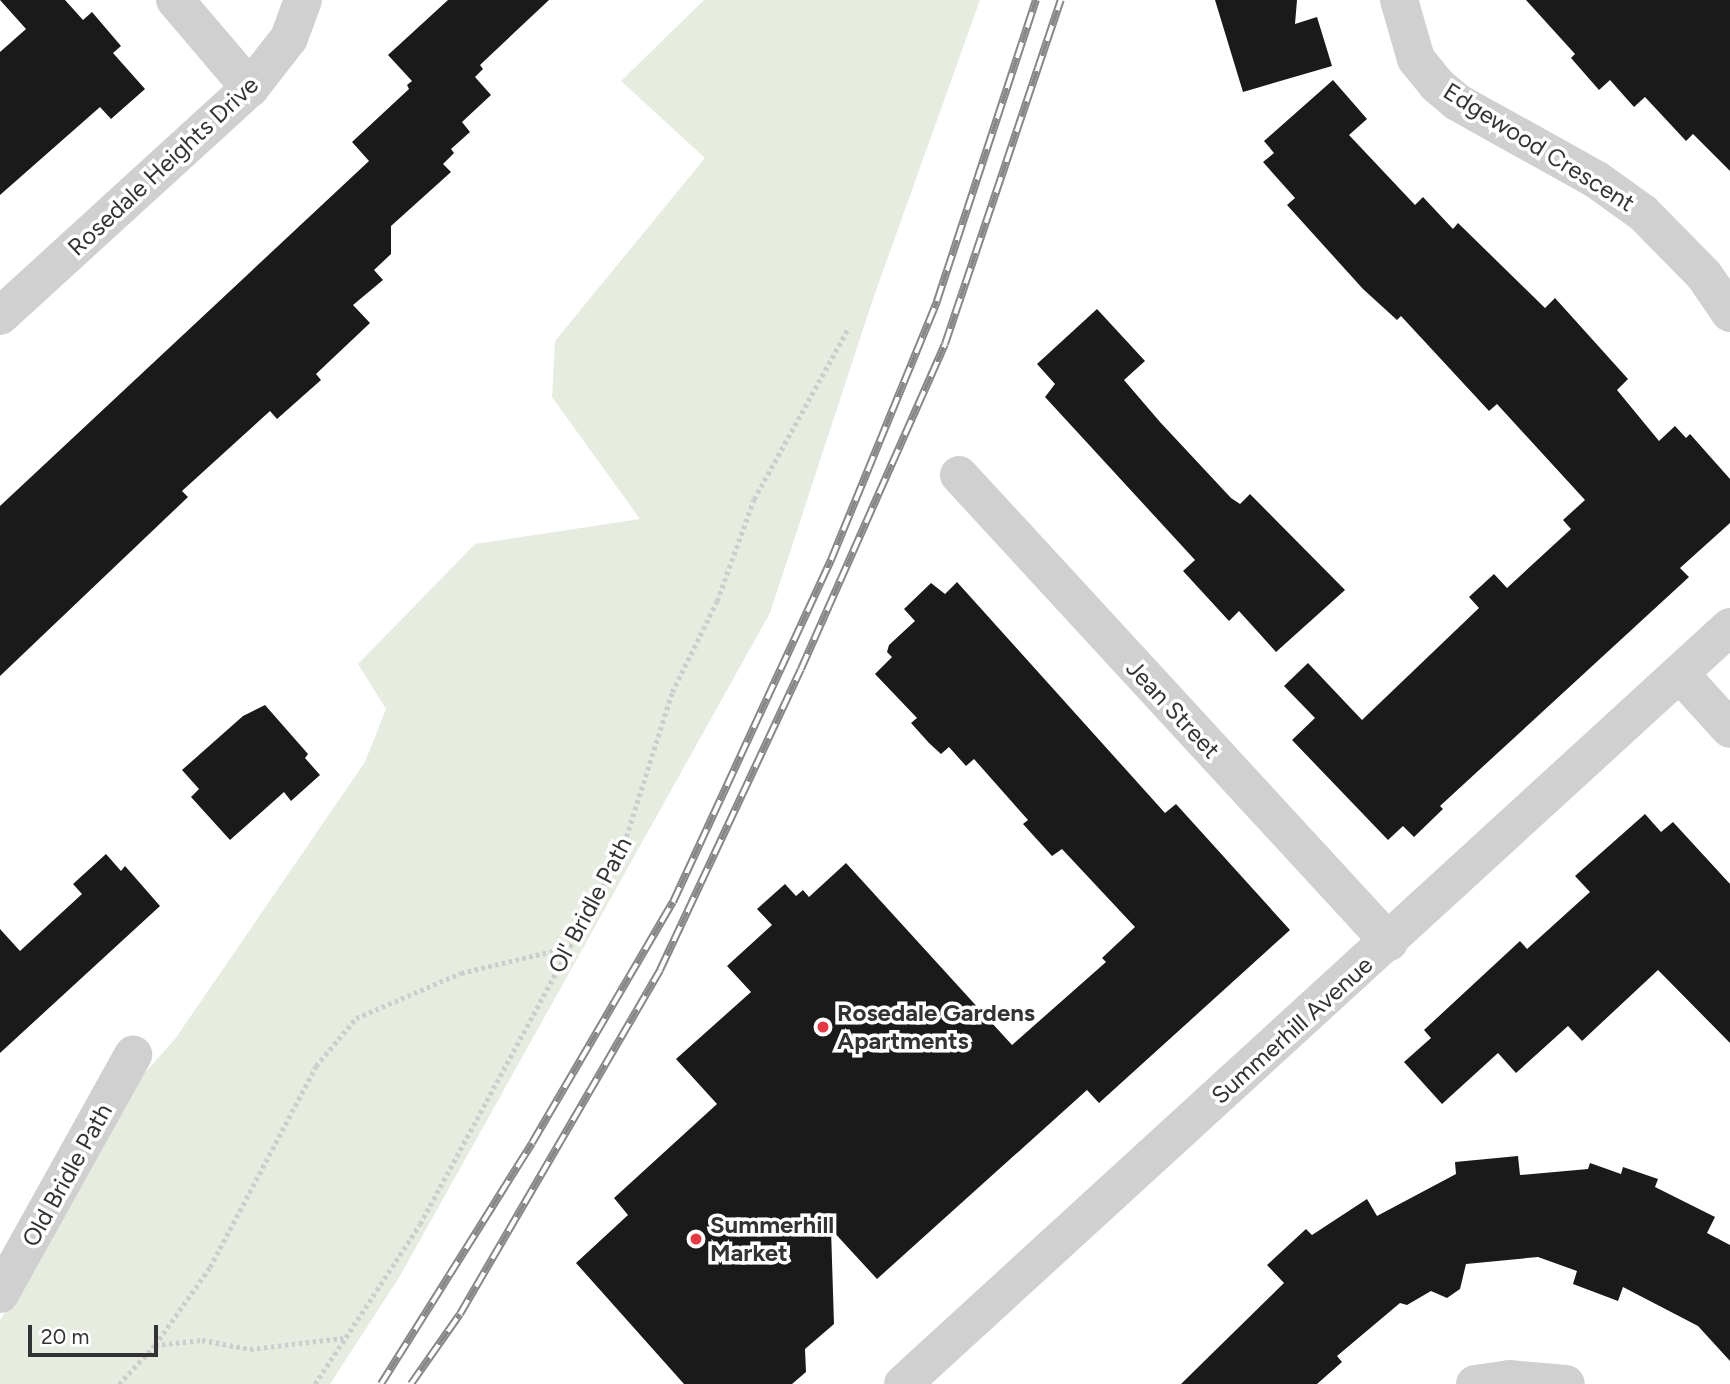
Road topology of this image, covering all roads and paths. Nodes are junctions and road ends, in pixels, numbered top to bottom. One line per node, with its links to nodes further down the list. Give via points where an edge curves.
1 (174, 0): 4 (street)
2 (303, 0): 4 (street, Rosedale Heights Drive, via 289,38)
3 (1399, 0): 5 (street, Edgewood Crescent, via 1416,60 1437,85 1457,102 1597,180 1643,213 1704,275)
4 (250, 89): 6 (street, Rosedale Heights Drive)
5 (1730, 313)
6 (0, 316)
7 (849, 327): 13 (path, Ol' Bridle Path, via 754,499 717,601 672,692 622,850)
8 (958, 475): 12 (street, Jean Street)
9 (1730, 626): 10 (street, Summerhill Avenue)
10 (1680, 674): 11 (street); 12 (street, Summerhill Avenue)
11 (1730, 729)
12 (1389, 942): 20 (street, Summerhill Avenue)
13 (569, 947): 16 (path, Ol' Bridle Path, via 420,1224); 17 (path, via 461,973 356,1018 316,1066 211,1267)
14 (133, 1055): 15 (street, Old Bridle Path)
15 (0, 1294)
16 (343, 1338): 17 (path, via 250,1349 202,1340); 19 (path, Ol' Bridle Path)
17 (155, 1345): 18 (path)
18 (119, 1384)
19 (315, 1384)
20 (903, 1384)
21 (1475, 1384): 22 (street, via 1509,1379)
22 (1566, 1384)

